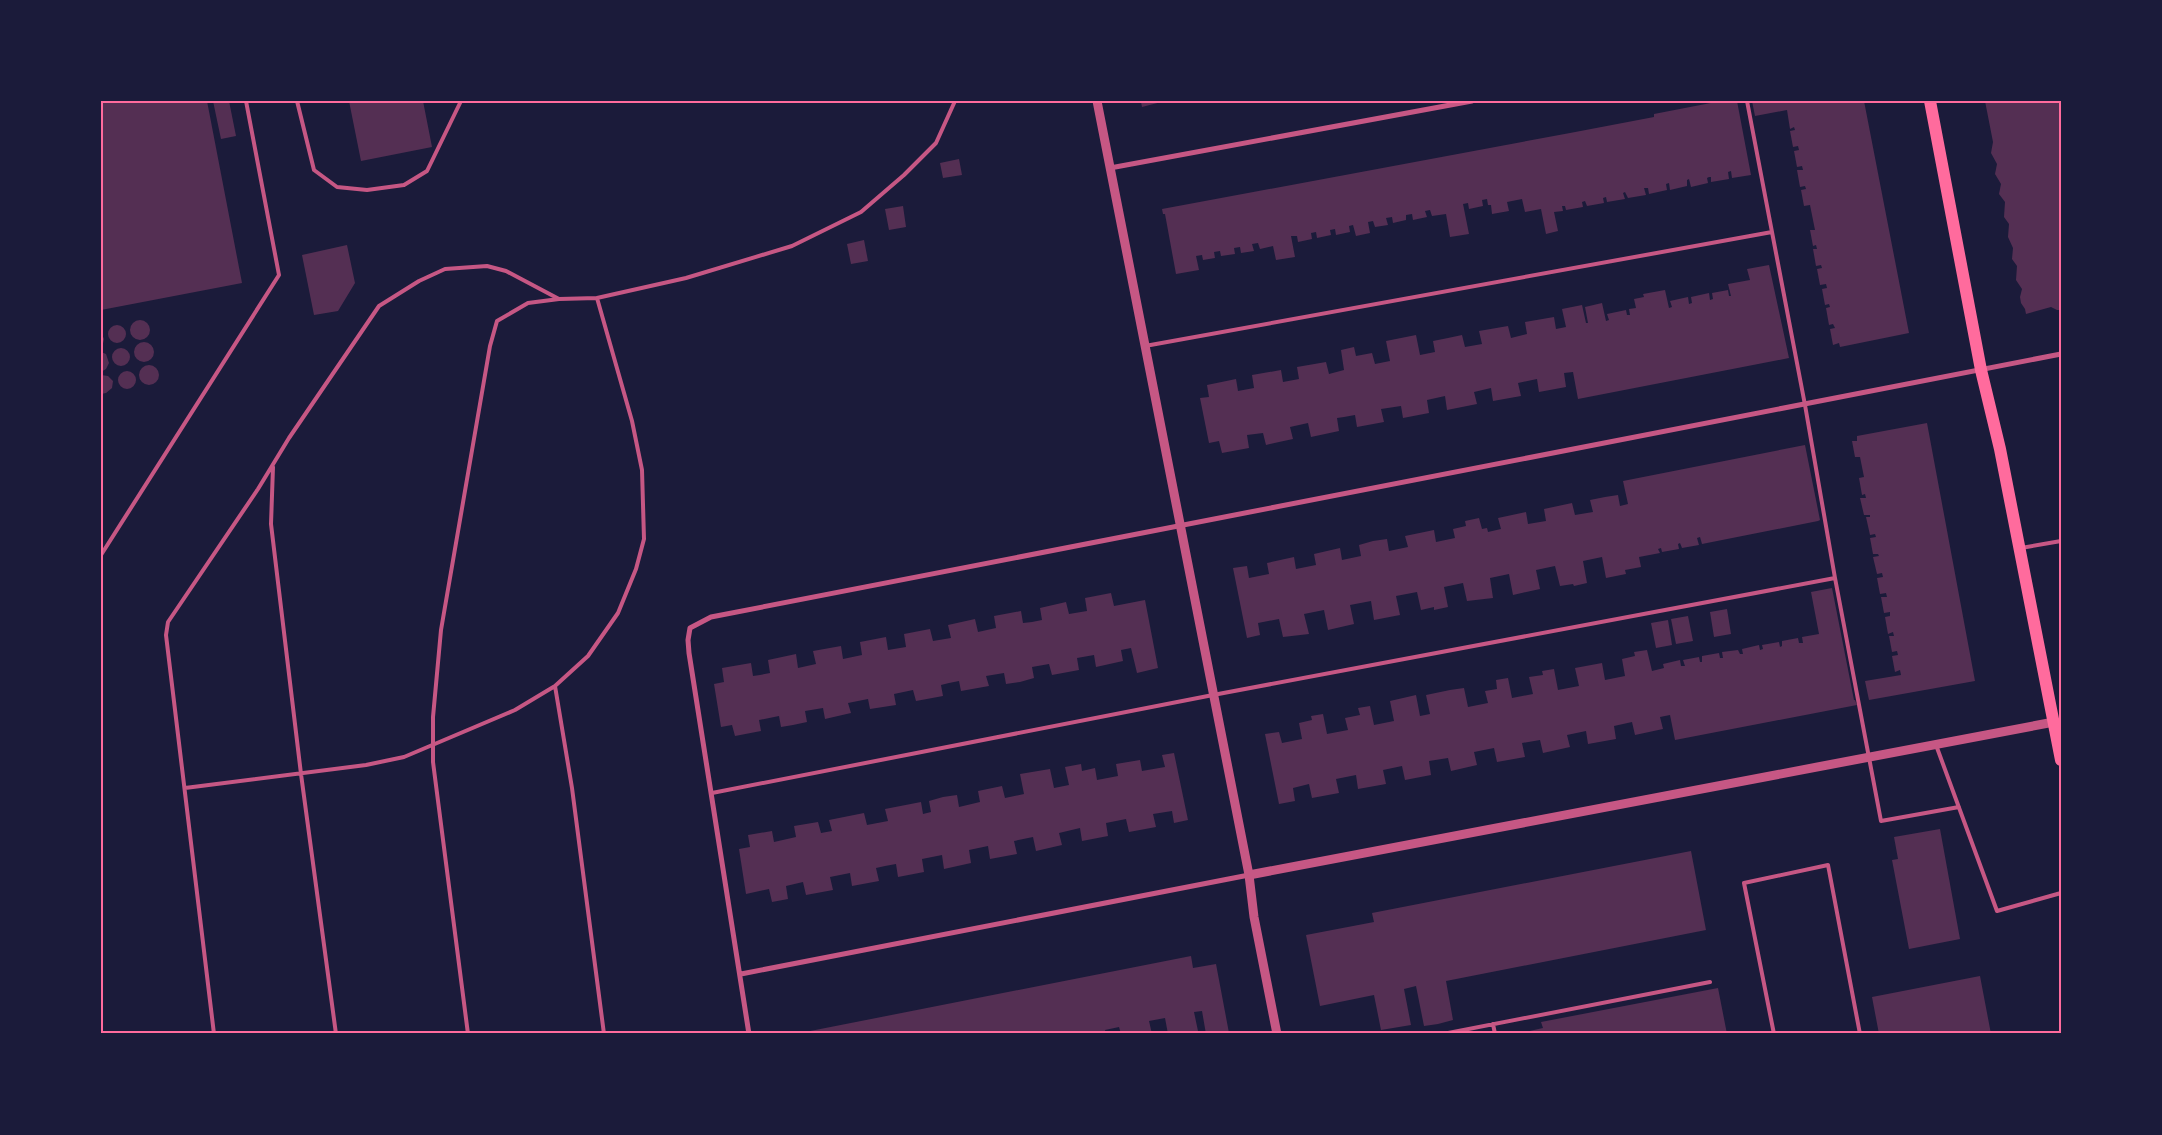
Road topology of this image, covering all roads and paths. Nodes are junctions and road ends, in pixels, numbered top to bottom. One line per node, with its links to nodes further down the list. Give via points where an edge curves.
1 (246, 101): 21 (lane, via 279,275)
2 (297, 101): 3 (lane, via 314,170 337,187 367,190 404,185 427,171)
3 (461, 101)
4 (956, 101): 11 (lane, via 936,143 861,212 792,246 686,278)
5 (1097, 101): 9 (street)
6 (1472, 101): 9 (street)
7 (1747, 101): 10 (lane)
8 (1930, 101): 15 (main road)
9 (1110, 168): 13 (street)
10 (1772, 232): 13 (lane); 16 (lane)
11 (597, 298): 12 (lane); 23 (lane, via 632,421 642,470 644,539 636,569 618,612 588,656)
12 (559, 299): 17 (lane, via 506,271 486,266 445,269 419,281 379,306); 26 (lane, via 528,302 497,321 441,630 432,717)
13 (1145, 346): 18 (street)
14 (2061, 354): 15 (street)
15 (1981, 370): 16 (street); 20 (main road)
16 (1805, 404): 18 (street); 22 (lane)
17 (273, 464): 30 (lane, via 271,524); 31 (lane, via 168,622 166,635)
18 (1181, 527): 24 (street); 32 (street, via 712,617 690,628 689,653)
19 (2061, 541): 20 (lane)
20 (2019, 548): 25 (main road)
21 (101, 555)
22 (1835, 578): 24 (lane); 28 (lane)
23 (555, 686): 26 (lane, via 515,710); 42 (lane, via 572,788)
24 (1213, 695): 32 (lane); 34 (street)
25 (2054, 722): 27 (street); 29 (main road)
26 (433, 744): 30 (lane, via 404,757); 41 (lane, via 438,810)
27 (1936, 744): 28 (street); 33 (lane)
28 (1869, 757): 33 (lane, via 1881,821); 34 (street)
29 (2061, 760)
30 (301, 774): 31 (lane); 40 (lane)
31 (185, 788): 39 (lane)
32 (712, 793): 36 (street)
33 (1959, 807): 35 (lane, via 1996,911)
34 (1249, 875): 36 (street); 44 (street)
35 (2061, 893)
36 (740, 974): 43 (street)
37 (1710, 982): 38 (lane)
38 (1493, 1024): 45 (lane); 46 (lane)
39 (214, 1034)
40 (336, 1034)
41 (468, 1034)
42 (604, 1034)
43 (749, 1034)
44 (1277, 1034)
45 (1443, 1034)
46 (1495, 1034)
47 (1774, 1034): 48 (lane, via 1744,883 1828,865)
48 (1860, 1034)

